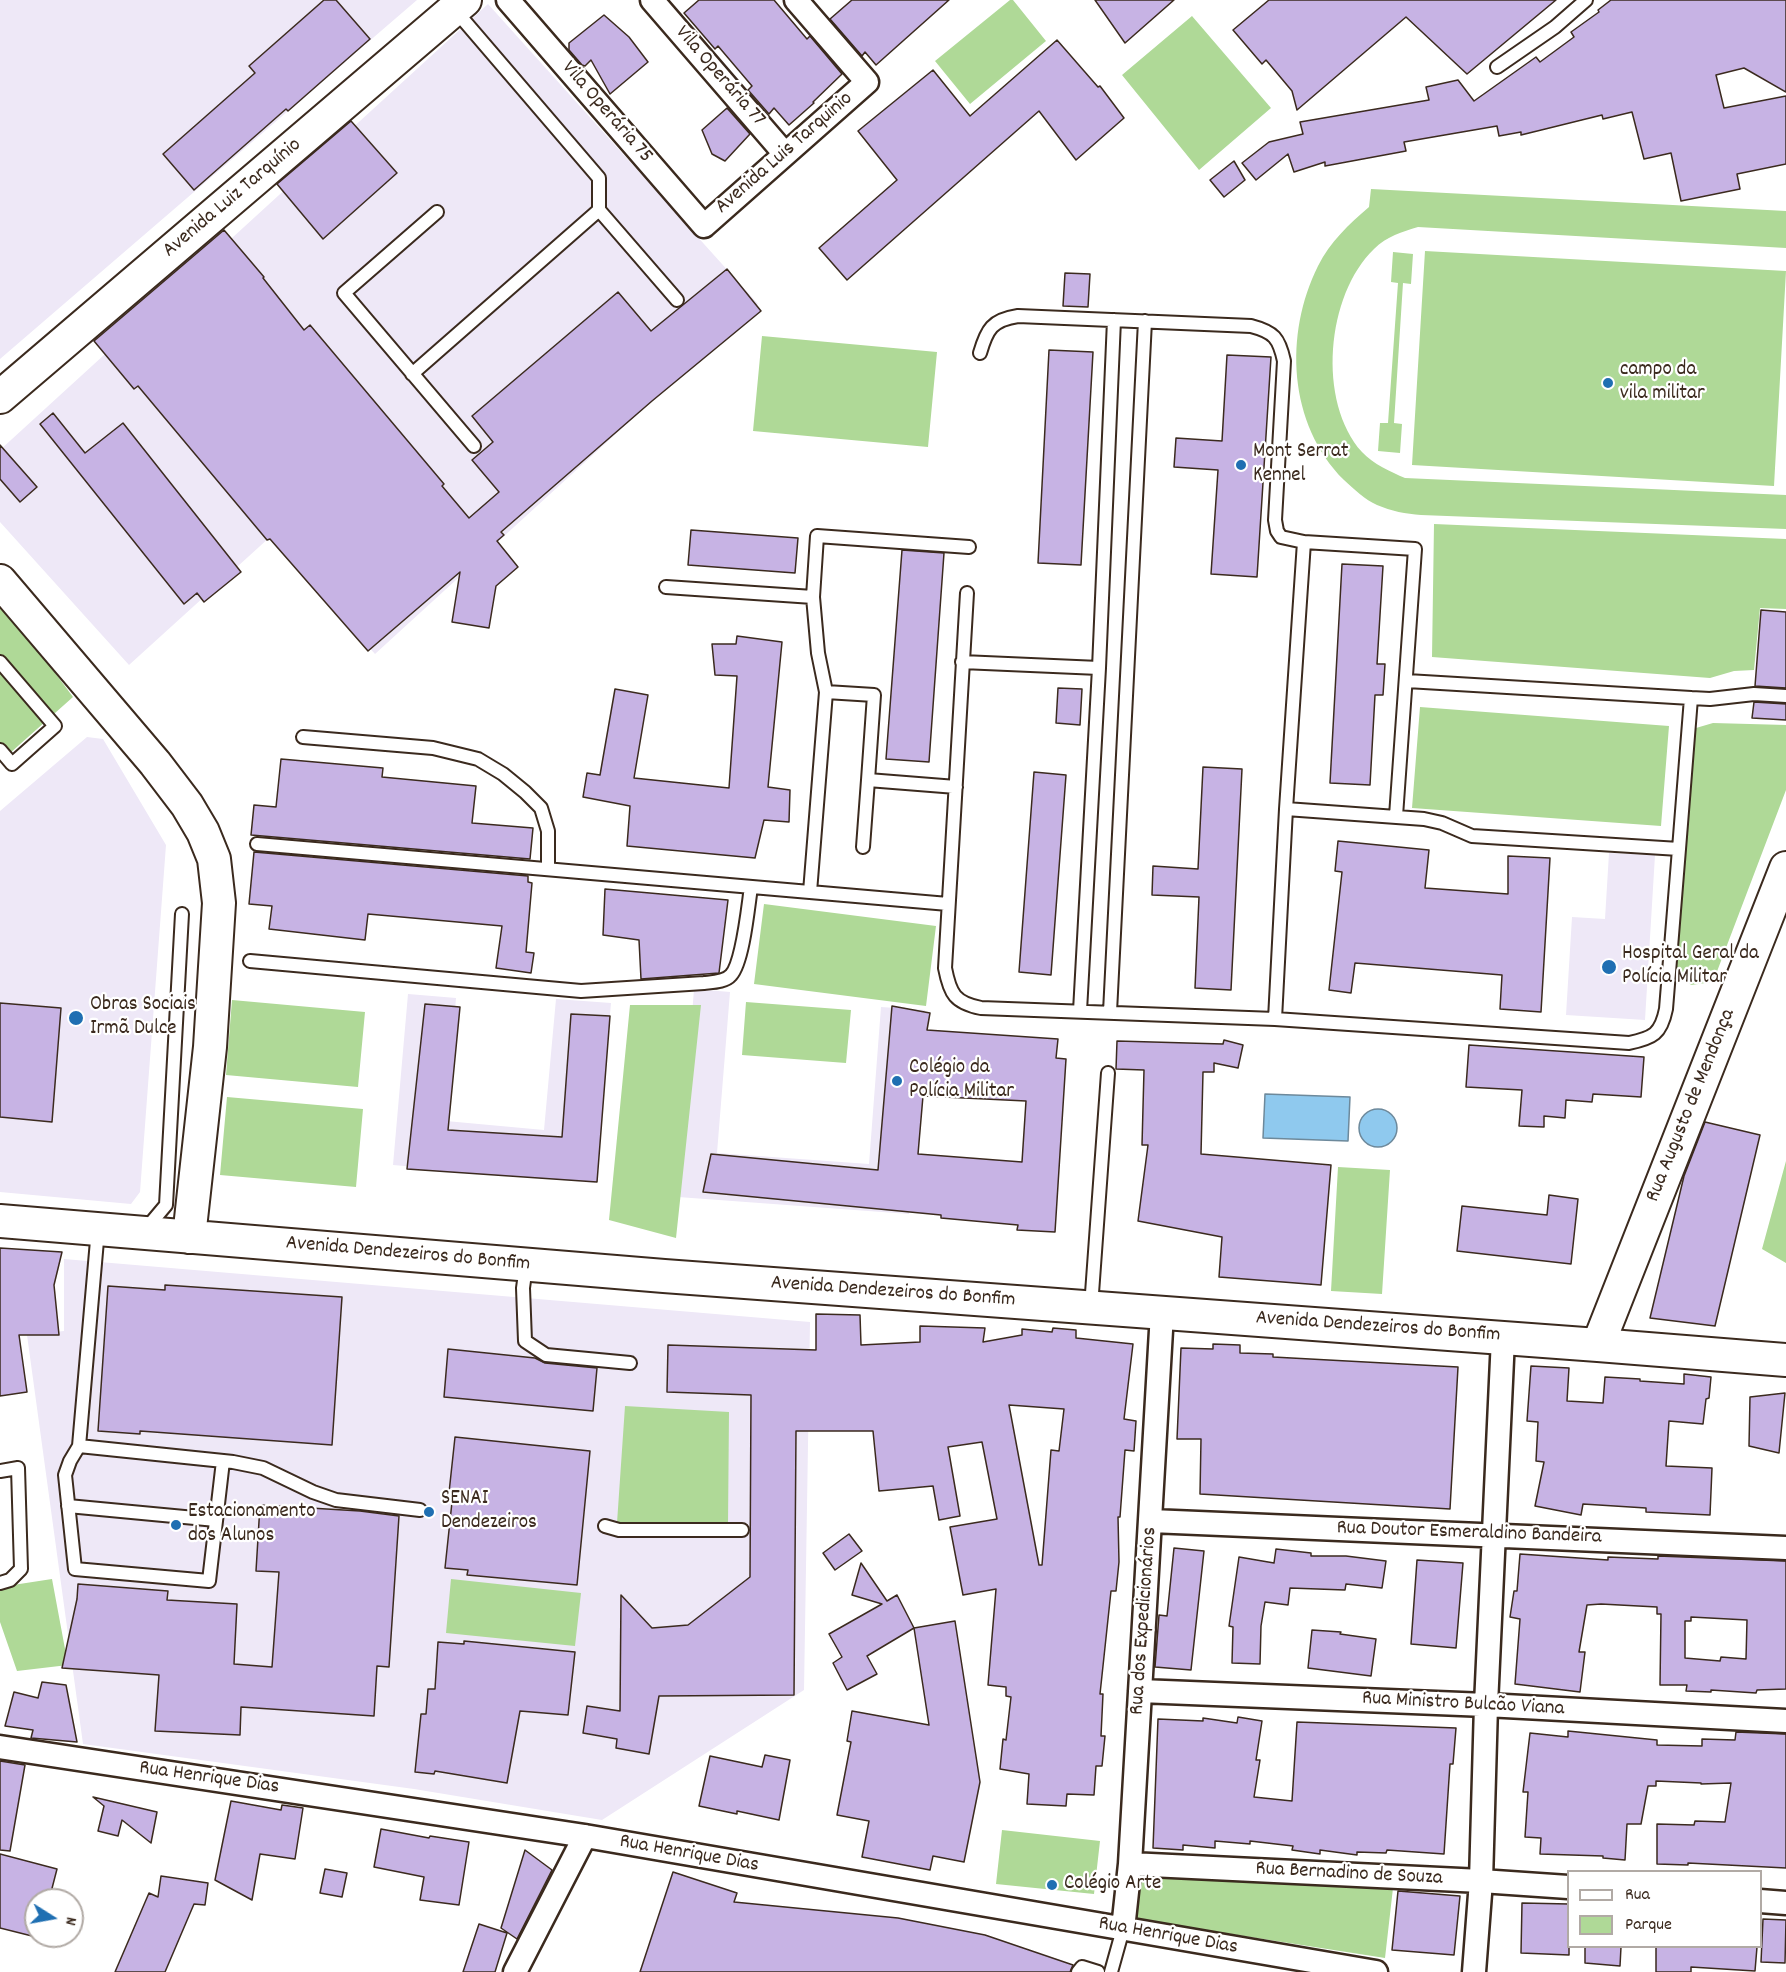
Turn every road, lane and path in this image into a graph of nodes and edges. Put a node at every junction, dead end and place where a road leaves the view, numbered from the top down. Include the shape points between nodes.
1 (508, 0) edge
2 (652, 0) edge
3 (796, 0) edge
4 (1586, 0) edge
5 (460, 5) edge
6 (1497, 67) dead end
7 (785, 154) junction
8 (599, 210) junction
9 (437, 212) dead end
10 (704, 226) joint
11 (677, 300) dead end
12 (1114, 320) junction
13 (1144, 321) junction
14 (980, 353) dead end
15 (412, 374) junction
16 (0, 397) edge
17 (474, 446) dead end
18 (1304, 542) junction
19 (969, 547) dead end
20 (0, 580) edge
21 (666, 587) dead end
22 (967, 594) dead end
23 (813, 597) junction
24 (0, 662) edge
25 (963, 662) junction
26 (1099, 669) junction
27 (1407, 681) junction
28 (826, 692) junction
29 (1786, 696) edge
30 (1691, 698) junction
31 (303, 737) dead end
32 (0, 750) edge
33 (868, 780) junction
34 (956, 787) junction
35 (1286, 809) junction
36 (1396, 816) junction
37 (257, 844) dead end
38 (863, 847) dead end
39 (1680, 849) junction
40 (1786, 868) edge
41 (548, 869) junction
42 (751, 887) junction
43 (810, 892) junction
44 (948, 904) junction
45 (182, 915) dead end
46 (250, 961) dead end
47 (1080, 1011) junction
48 (1110, 1012) junction
49 (1275, 1019) junction
50 (1108, 1073) dead end
51 (0, 1221) edge
52 (98, 1229) junction
53 (143, 1233) junction
54 (189, 1237) junction
55 (527, 1264) junction
56 (1091, 1307) junction
57 (1162, 1313) junction
58 (1503, 1338) junction
59 (1598, 1345) junction
60 (1786, 1360) edge
61 (630, 1363) dead end
62 (80, 1446) junction
63 (223, 1461) junction
64 (0, 1471) edge
65 (68, 1506) junction
66 (420, 1510) dead end
67 (216, 1520) junction
68 (1151, 1521) junction
69 (605, 1526) dead end
70 (742, 1530) dead end
71 (1493, 1535) junction
72 (1786, 1548) edge
73 (0, 1583) edge
74 (1140, 1692) junction
75 (1486, 1705) junction
76 (1786, 1721) edge
77 (0, 1747) edge
78 (585, 1836) junction
79 (1130, 1864) junction
80 (1481, 1881) junction
81 (1567, 1887) edge
82 (1762, 1901) edge
83 (1786, 1903) edge
84 (1123, 1929) junction
85 (514, 1972) edge
86 (1078, 1972) edge
87 (1098, 1972) edge
88 (1111, 1972) edge
89 (1376, 1972) edge
90 (1474, 1972) edge

1 - 10 street, Vila Operária 75
2 - 7 street, Vila Operária 77
3 - 7 street, Avenida Luis Tarquinio via 867,82
4 - 6 lane via 1556,27
5 - 8 lane via 599,178
5 - 16 main road, Avenida Luiz Tarquínio
7 - 10 street, Avenida Luis Tarquinio
8 - 11 lane
8 - 15 lane
9 - 15 lane via 344,293
12 - 13 lane
12 - 14 lane via 1004,318 992,325
12 - 26 lane
13 - 18 lane via 1251,326 1275,336 1284,361 1275,520 1281,537
13 - 48 lane
15 - 17 lane
18 - 27 lane via 1415,549
18 - 35 lane
19 - 23 lane via 817,536
20 - 54 main road via 155,763 192,814 214,859 219,903 212,1014
21 - 23 lane
22 - 25 lane
23 - 28 lane
24 - 32 lane via 55,726 12,764
25 - 26 lane
25 - 34 lane
26 - 47 lane
27 - 30 lane
27 - 36 lane
28 - 33 lane via 874,695
28 - 43 lane
29 - 30 lane
30 - 39 lane
31 - 41 lane via 433,748 478,759 503,774 541,808 548,831
33 - 34 lane
33 - 38 lane
34 - 44 lane
35 - 36 lane
35 - 49 lane
36 - 39 lane via 1433,821 1472,836
37 - 41 lane
39 - 49 lane via 1664,1022 1648,1039 1629,1042
40 - 59 main road, Rua Augusto de Mendonça
41 - 42 lane
42 - 43 lane
42 - 46 lane via 739,961 731,975 704,983 581,991
43 - 44 lane
44 - 47 lane via 945,968 956,998 981,1008
45 - 53 lane via 166,1205
47 - 48 lane
48 - 49 lane
50 - 56 lane
51 - 52 main road, Avenida Dendezeiros do Bonfim
52 - 53 main road, Avenida Dendezeiros do Bonfim
52 - 62 lane
53 - 54 main road, Avenida Dendezeiros do Bonfim
54 - 55 main road, Avenida Dendezeiros do Bonfim
55 - 56 main road, Avenida Dendezeiros do Bonfim
55 - 61 lane via 523,1288 525,1341 546,1354
56 - 57 main road, Avenida Dendezeiros do Bonfim
57 - 58 main road, Avenida Dendezeiros do Bonfim
57 - 68 street, Rua dos Expedicionários
58 - 59 main road, Avenida Dendezeiros do Bonfim
58 - 71 street
59 - 60 main road, Avenida Dendezeiros do Bonfim
62 - 63 lane
62 - 65 lane via 65,1475
63 - 66 lane via 263,1468 336,1500
63 - 67 lane
64 - 73 lane via 18,1468 21,1569 10,1580
65 - 67 lane
65 - 67 lane via 75,1569 209,1581
68 - 71 street, Rua Doutor Esmeraldino Bandeira
68 - 74 street, Rua dos Expedicionários
69 - 70 lane via 619,1530
71 - 72 street, Rua Doutor Esmeraldino Bandeira
71 - 75 street
74 - 75 street, Rua Ministro Bulcão Viana
74 - 79 street, Rua dos Expedicionários
75 - 76 street, Rua Ministro Bulcão Viana
75 - 80 street
77 - 78 street, Rua Henrique Dias
78 - 84 street, Rua Henrique Dias
78 - 85 street
79 - 80 street, Rua Bernadino de Souza
79 - 84 street, Rua dos Expedicionários
80 - 81 street, Rua Bernadino de Souza
80 - 90 street
82 - 83 street
84 - 88 lane
84 - 89 street, Rua Henrique Dias
86 - 87 lane via 1082,1967

